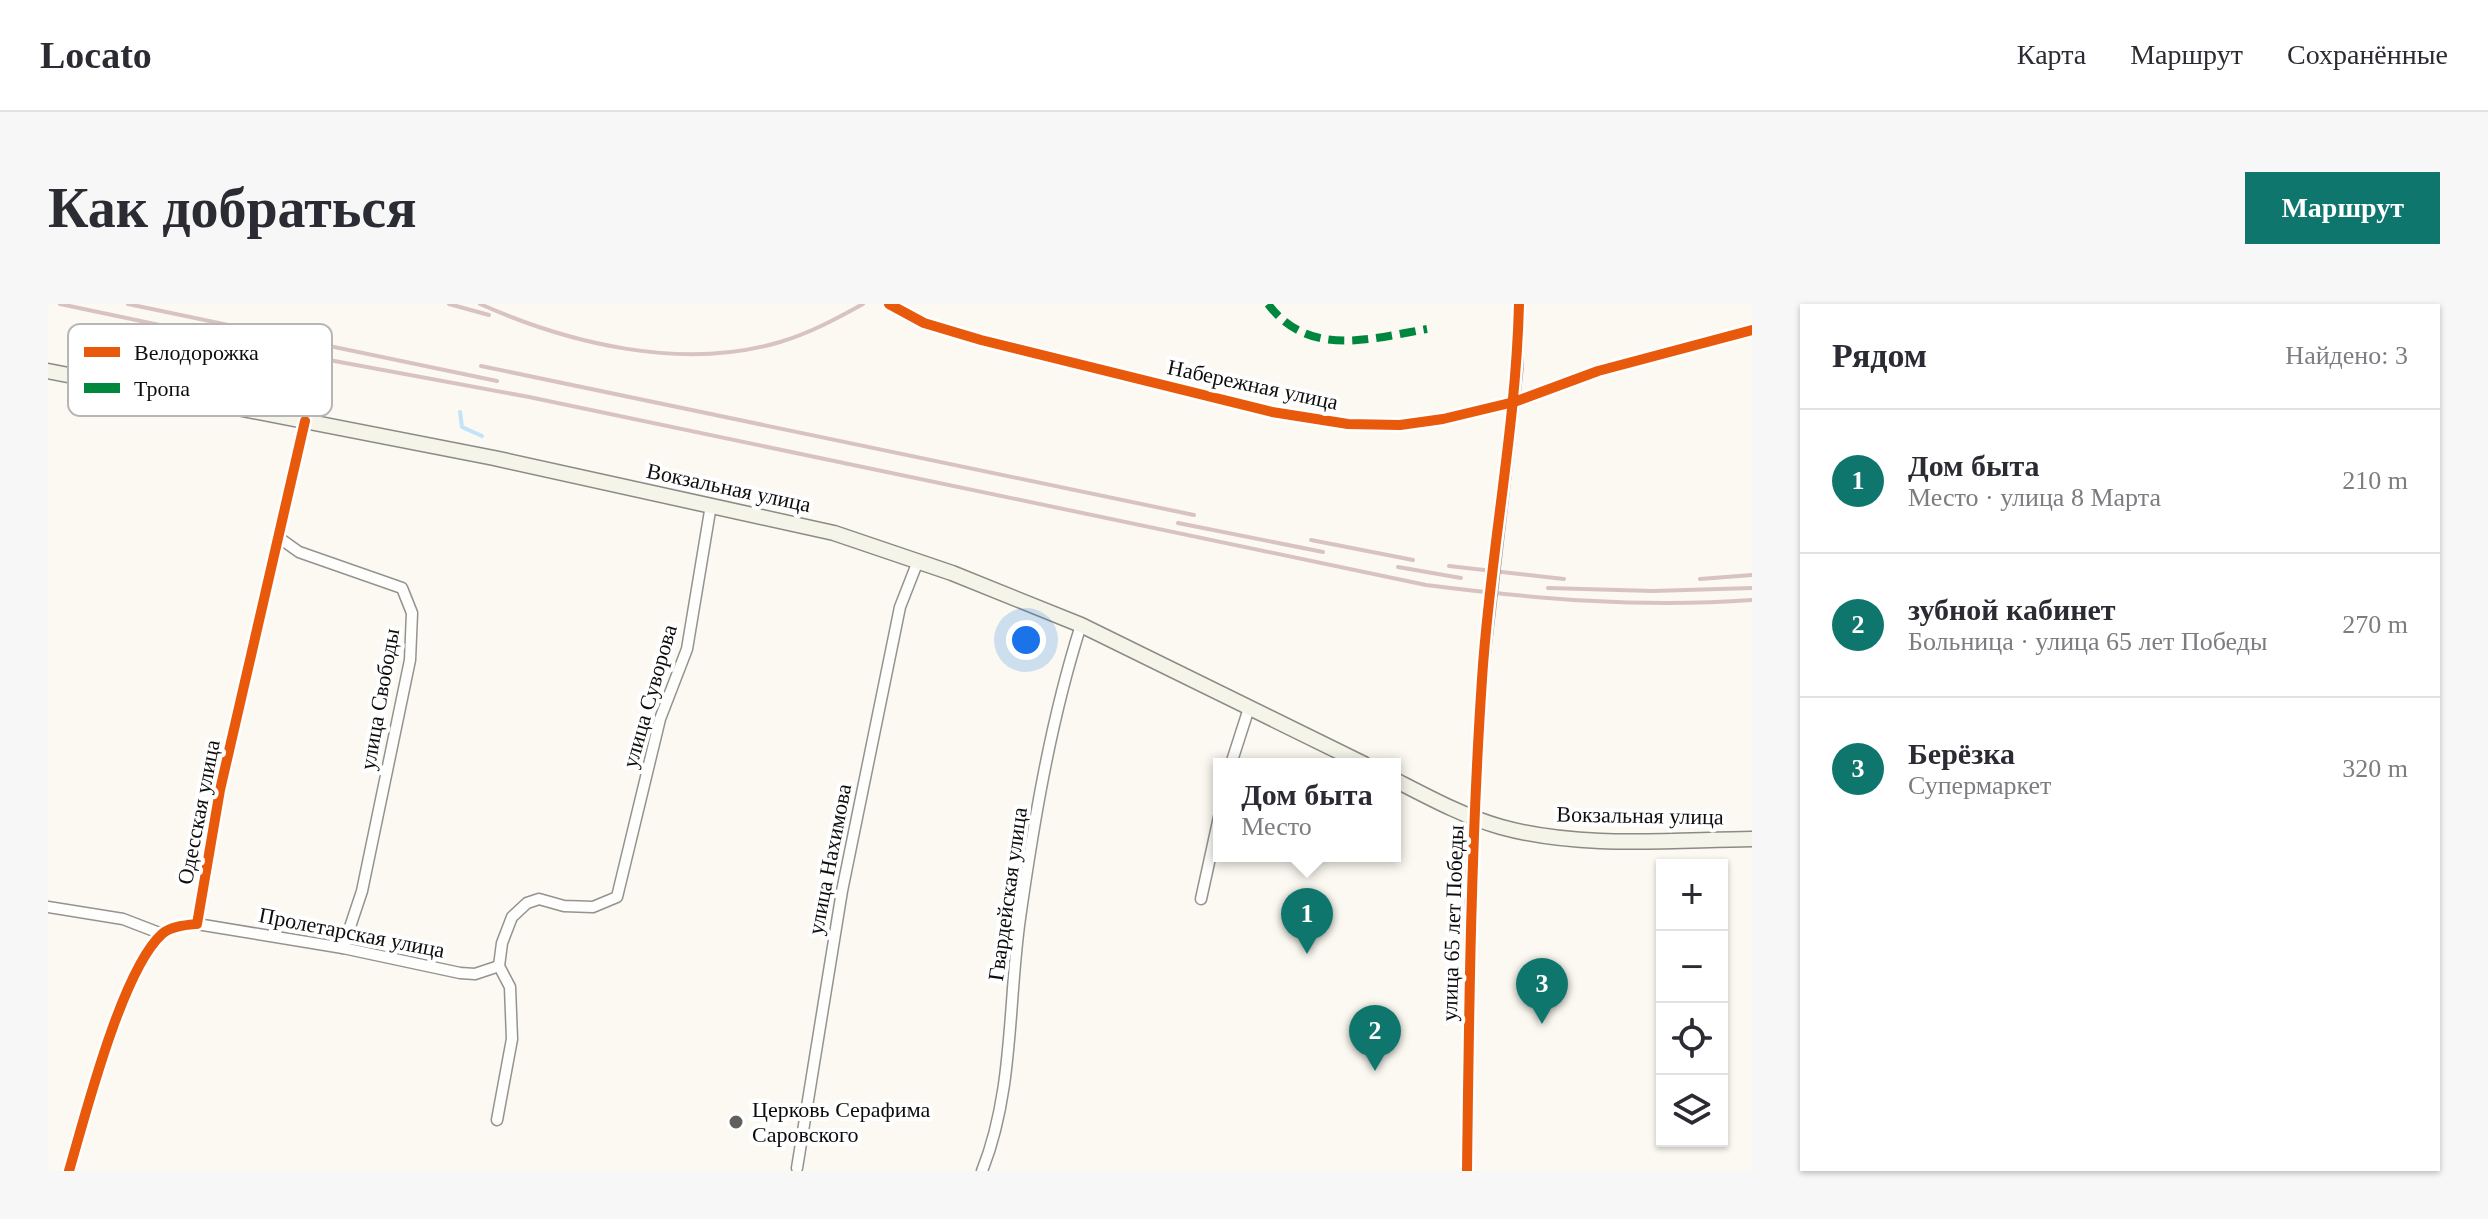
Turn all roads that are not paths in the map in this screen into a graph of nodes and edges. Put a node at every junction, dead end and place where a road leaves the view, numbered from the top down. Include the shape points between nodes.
1 (889, 304) edge
2 (1519, 304) edge
3 (1752, 330) edge
4 (48, 371) edge
5 (68, 375) edge
6 (1514, 402) junction
7 (279, 416) edge
8 (305, 421) junction
9 (711, 505) junction
10 (278, 537) junction
11 (918, 561) junction
12 (1081, 625) junction
13 (1249, 708) junction
14 (1233, 758) edge
15 (1352, 758) edge
16 (1401, 783) edge
17 (1475, 817) junction
18 (1752, 839) edge
19 (1213, 844) edge
20 (1201, 899) dead end
21 (48, 907) edge
22 (197, 924) junction
23 (162, 934) junction
24 (343, 948) junction
25 (499, 966) junction
26 (497, 1120) dead end
27 (797, 1168) dead end
28 (69, 1171) edge
29 (982, 1171) edge
30 (1467, 1171) edge

1 - 6 street, Набережная улица via 924,323 966,336 1272,412 1348,424 1414,423
2 - 6 street, улица 65 лет Победы
3 - 6 street, Набережная улица via 1569,380
4 - 5 main road, Вокзальная улица
6 - 17 street, улица 65 лет Победы, bridge via 1482,676
7 - 8 main road, Вокзальная улица
8 - 9 main road, Вокзальная улица
8 - 10 street, Одесская улица
9 - 11 main road, Вокзальная улица via 791,521
9 - 25 street, улица Суворова via 687,649 660,719 617,897 593,907 539,899 527,903 512,917
10 - 22 street, Одесская улица via 220,790
10 - 24 street, улица Свободы via 299,552 402,588 412,613 410,660 362,891
11 - 12 main road, Вокзальная улица
11 - 27 street, улица Нахимова via 900,607 842,891
12 - 13 main road, Вокзальная улица
12 - 29 street, Гвардейская улица via 1051,743 1020,919 1002,1104
13 - 14 street
13 - 15 main road, Вокзальная улица
16 - 17 main road, Вокзальная улица
17 - 18 main road, Вокзальная улица via 1526,833 1579,839
17 - 30 street, улица 65 лет Победы
19 - 20 street
21 - 23 street via 123,919
22 - 23 street
22 - 24 street, Пролетарская улица
23 - 28 street via 119,1008
24 - 25 street, Пролетарская улица via 460,973
25 - 26 street via 513,1005

